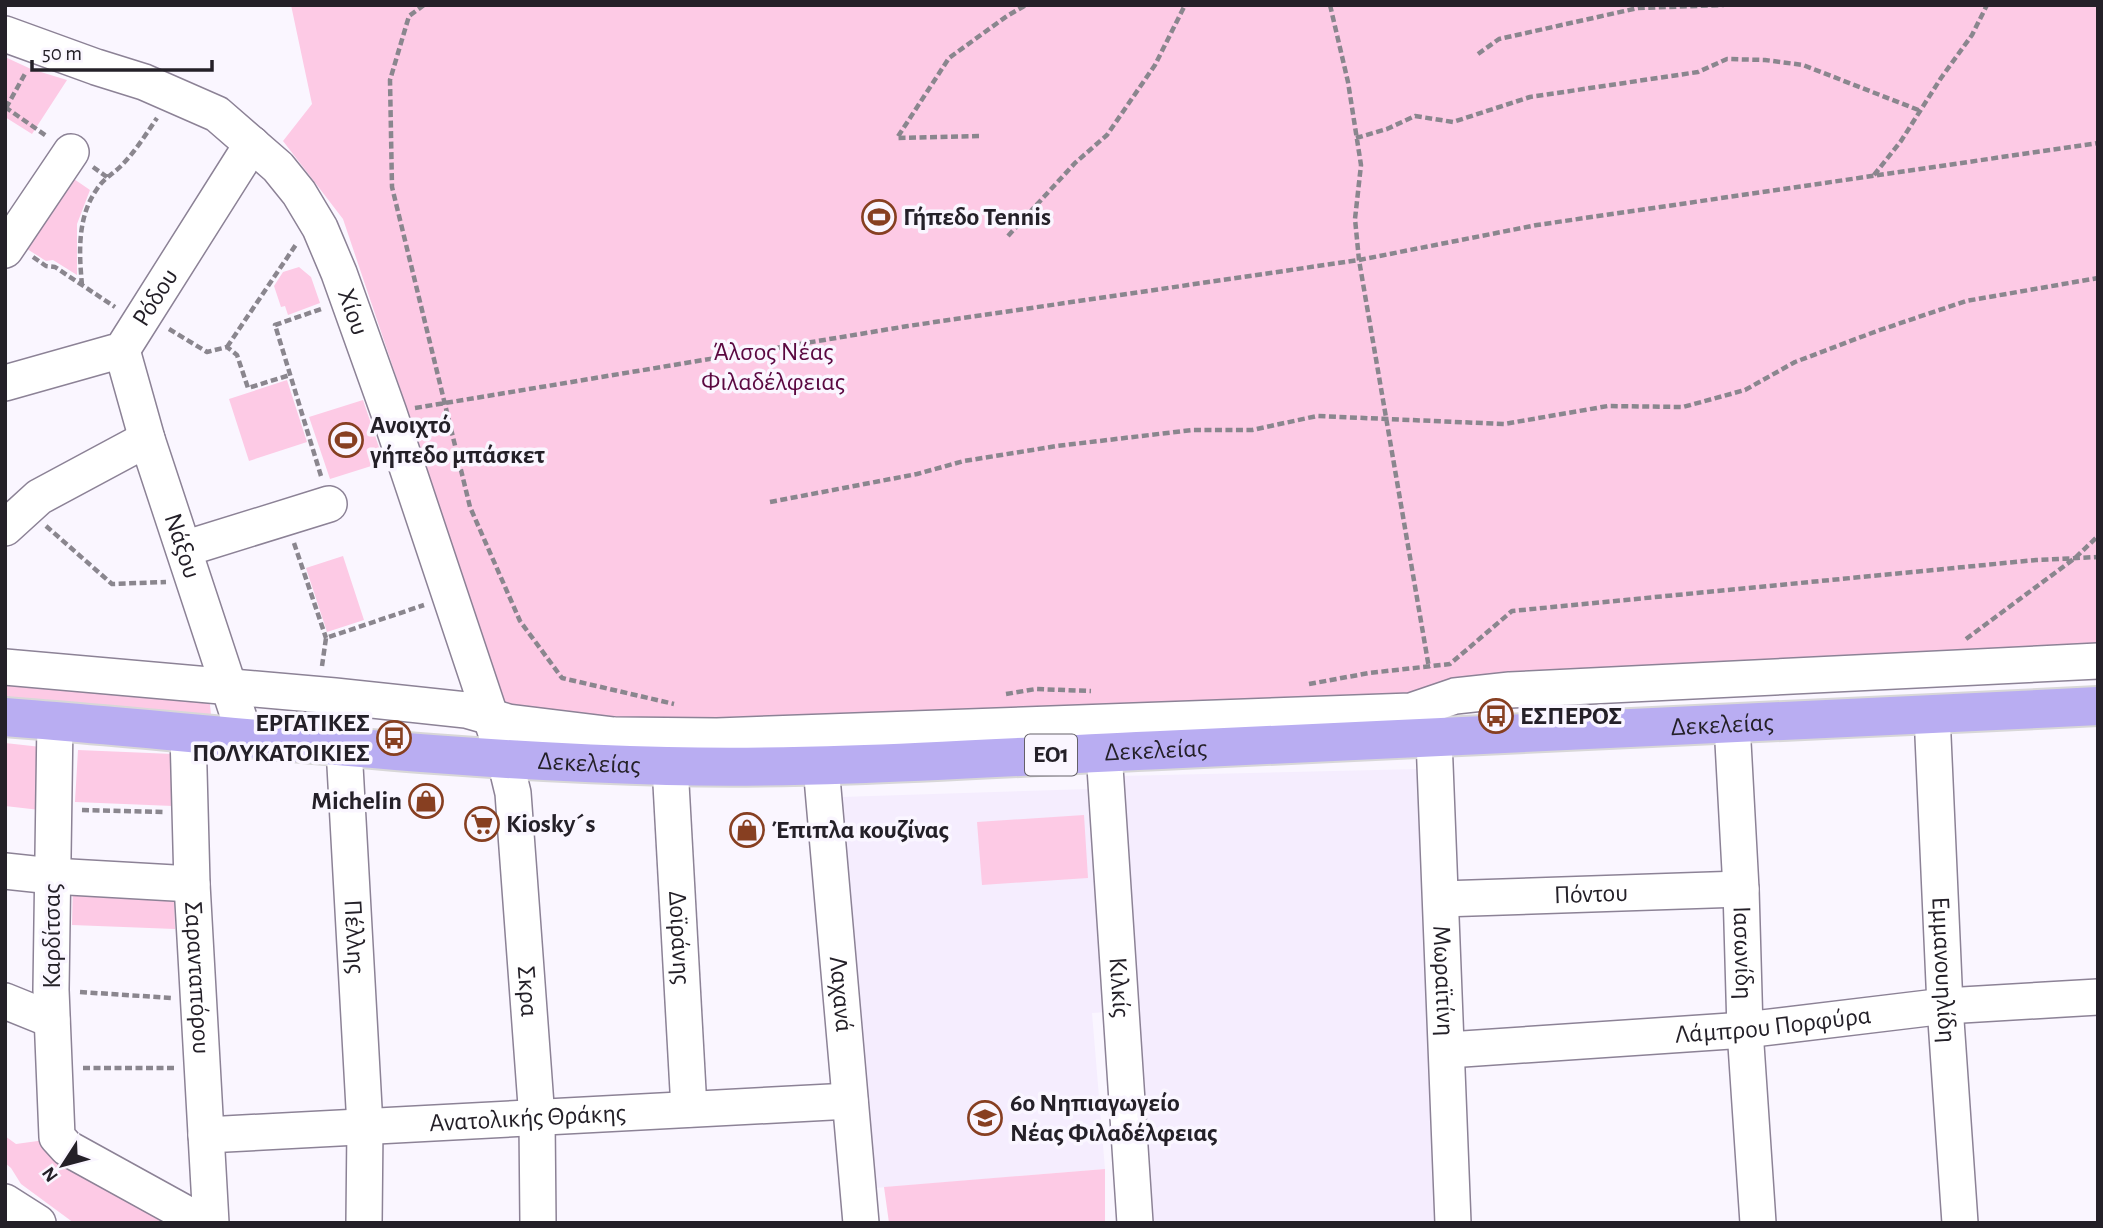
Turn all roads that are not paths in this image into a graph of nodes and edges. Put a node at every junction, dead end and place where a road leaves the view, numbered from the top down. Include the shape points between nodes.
1 (5, 34) edge
2 (252, 144) junction
3 (71, 152) dead end
4 (8, 246) edge
5 (135, 329) junction
6 (9, 375) edge
7 (147, 439) junction
8 (329, 504) road end
9 (16, 518) edge
10 (189, 565) junction
11 (2098, 660) edge
12 (5, 667) edge
13 (229, 686) junction
14 (2098, 706) edge
15 (1931, 714) junction
16 (489, 716) junction
17 (5, 717) edge
18 (1433, 720) junction
19 (55, 721) junction
20 (1732, 724) junction
21 (188, 733) junction
22 (246, 739) junction
23 (344, 748) junction
24 (1104, 752) junction
25 (505, 761) junction
26 (670, 766) junction
27 (821, 766) junction
28 (5, 871) edge
29 (52, 876) junction
30 (191, 884) junction
31 (1741, 889) junction
32 (1441, 899) junction
33 (2098, 997) edge
34 (5, 1002) edge
35 (52, 1005) junction
36 (1945, 1006) junction
37 (1745, 1030) junction
38 (1448, 1050) junction
39 (850, 1101) junction
40 (690, 1109) junction
41 (537, 1118) junction
42 (365, 1126) junction
43 (206, 1135) junction
44 (204, 1223) edge
45 (211, 1223) edge
46 (364, 1223) edge
47 (538, 1223) edge
48 (861, 1223) edge
49 (1135, 1223) edge
50 (1453, 1223) edge
51 (1758, 1223) edge
52 (1960, 1223) edge

1 - 2 street, Χίου via 174,94 217,114
2 - 5 street, Ρόδου
2 - 16 street, Χίου via 278,167 320,228 389,413
3 - 4 street
5 - 6 street, Ρόδου
5 - 7 street, Νάξου
7 - 9 street via 58,487
7 - 10 street, Νάξου
8 - 10 street via 285,518
10 - 13 street, Νάξου
11 - 18 street via 1510,690 1455,696
12 - 13 street
13 - 16 street
13 - 22 street, Νάξου
14 - 15 main road, Δεκελείας / ΕΟ1
15 - 20 main road, Δεκελείας / ΕΟ1
15 - 36 street, Εμμανουηλίδη
16 - 18 street via 614,736 1411,711
16 - 25 street, Χίου
17 - 19 main road, Δεκελείας / ΕΟ1
18 - 20 main road, Δεκελείας / ΕΟ1
18 - 24 main road, Δεκελείας / ΕΟ1
18 - 32 street, Μωραϊτίνη
19 - 21 main road, Δεκελείας / ΕΟ1
19 - 29 street, Καρδίτσας
20 - 31 street, Ιασωνίδη
21 - 22 main road, Δεκελείας / ΕΟ1
21 - 30 street, Σαρανταπόρου
22 - 23 main road, Δεκελείας / ΕΟ1
23 - 25 main road, Δεκελείας / ΕΟ1
23 - 42 street, Πέλλης
24 - 27 main road, Δεκελείας / ΕΟ1
24 - 49 street, Κιλκίς
25 - 26 main road, Δεκελείας / ΕΟ1
25 - 41 street, Σκρα via 513,793
26 - 27 main road, Δεκελείας / ΕΟ1
26 - 40 street, Δοϊράνης
27 - 39 street, Λαχανά
28 - 29 street
29 - 30 street
29 - 35 street, Καρδίτσας
30 - 43 street, Σαρανταπόρου
31 - 32 street, Πόντου
31 - 37 street, Ιασωνίδη
32 - 38 street, Μωραϊτίνη
33 - 36 street, Λάμπρου Πορφύρα
34 - 35 street
35 - 44 street, Καρδίτσας via 57,1136 67,1148
36 - 37 street, Λάμπρου Πορφύρα
36 - 52 street, Εμμανουηλίδη
37 - 38 street, Λάμπρου Πορφύρα
37 - 51 street, Ιασωνίδη
38 - 50 street, Μωραϊτίνη
39 - 40 street, Ανατολικής Θράκης
39 - 48 street, Λαχανά
40 - 41 street, Ανατολικής Θράκης
41 - 42 street, Ανατολικής Θράκης
41 - 47 street, Σκρα
42 - 43 street, Ανατολικής Θράκης
42 - 46 street, Πέλλης
43 - 45 street, Σαρανταπόρου

